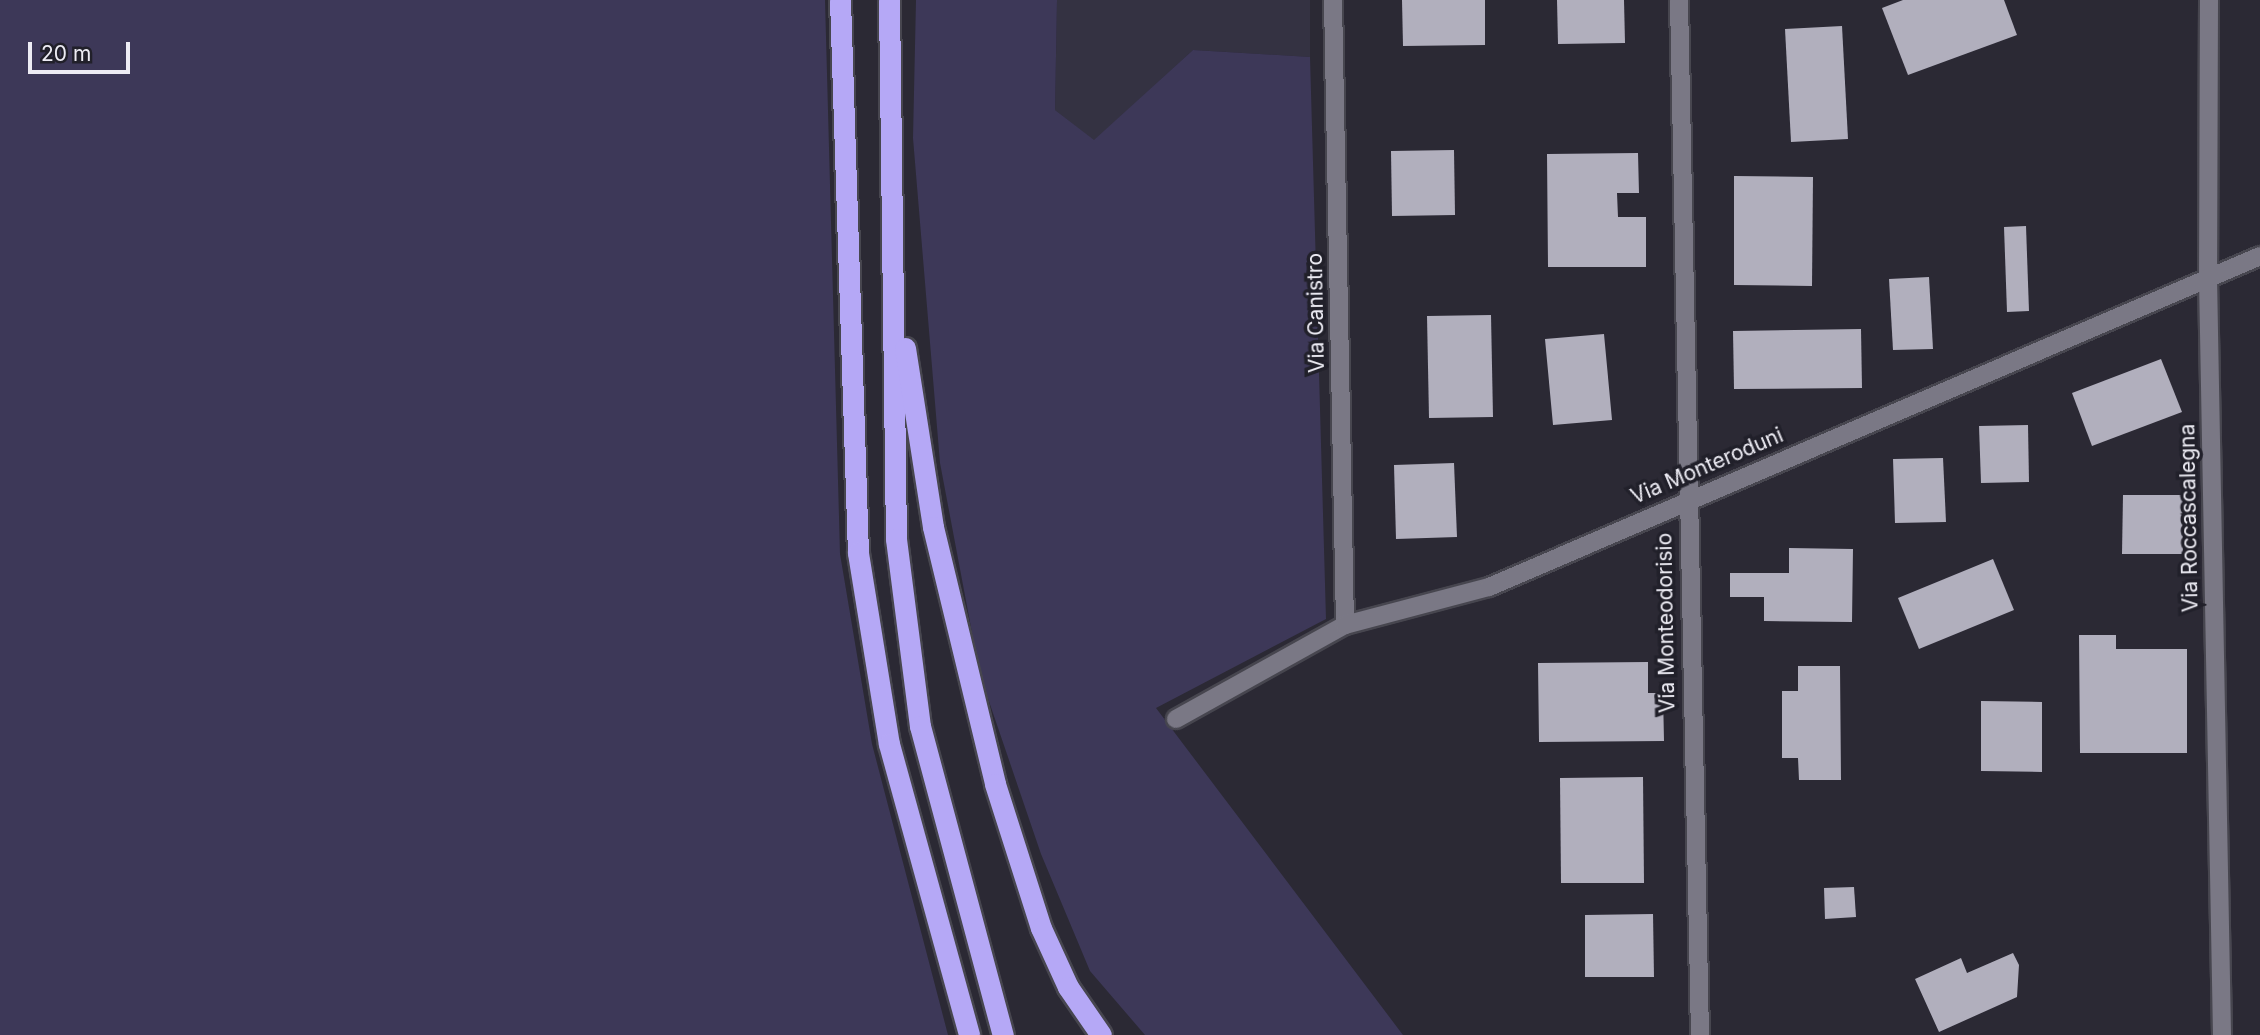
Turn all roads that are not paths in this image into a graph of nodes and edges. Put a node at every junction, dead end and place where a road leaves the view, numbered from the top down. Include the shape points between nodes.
1 (840, 0) edge
2 (889, 0) edge
3 (1333, 0) edge
4 (1679, 0) edge
5 (2209, 0) edge
6 (891, 238) junction
7 (2260, 256) edge
8 (2208, 278) junction
9 (1686, 499) junction
10 (1345, 625) junction
11 (1175, 719) dead end
12 (970, 1035) edge
13 (1003, 1035) edge
14 (1101, 1035) edge
15 (1700, 1035) edge
16 (2222, 1035) edge

1 - 12 highway via 860,566 889,744
2 - 6 highway
3 - 10 street, Via Canistro
4 - 9 street, Via Monteodorisio
5 - 8 street, Via Roccascalegna
6 - 13 highway via 896,538 920,726
6 - 14 highway via 912,405 967,678 1034,908 1068,987
7 - 8 street, Via Monteroduni
8 - 9 street, Via Monteroduni
8 - 16 street, Via Roccascalegna
9 - 10 street, Via Monteroduni via 1489,587
9 - 15 street, Via Monteodorisio
10 - 11 street, Via Monteroduni

